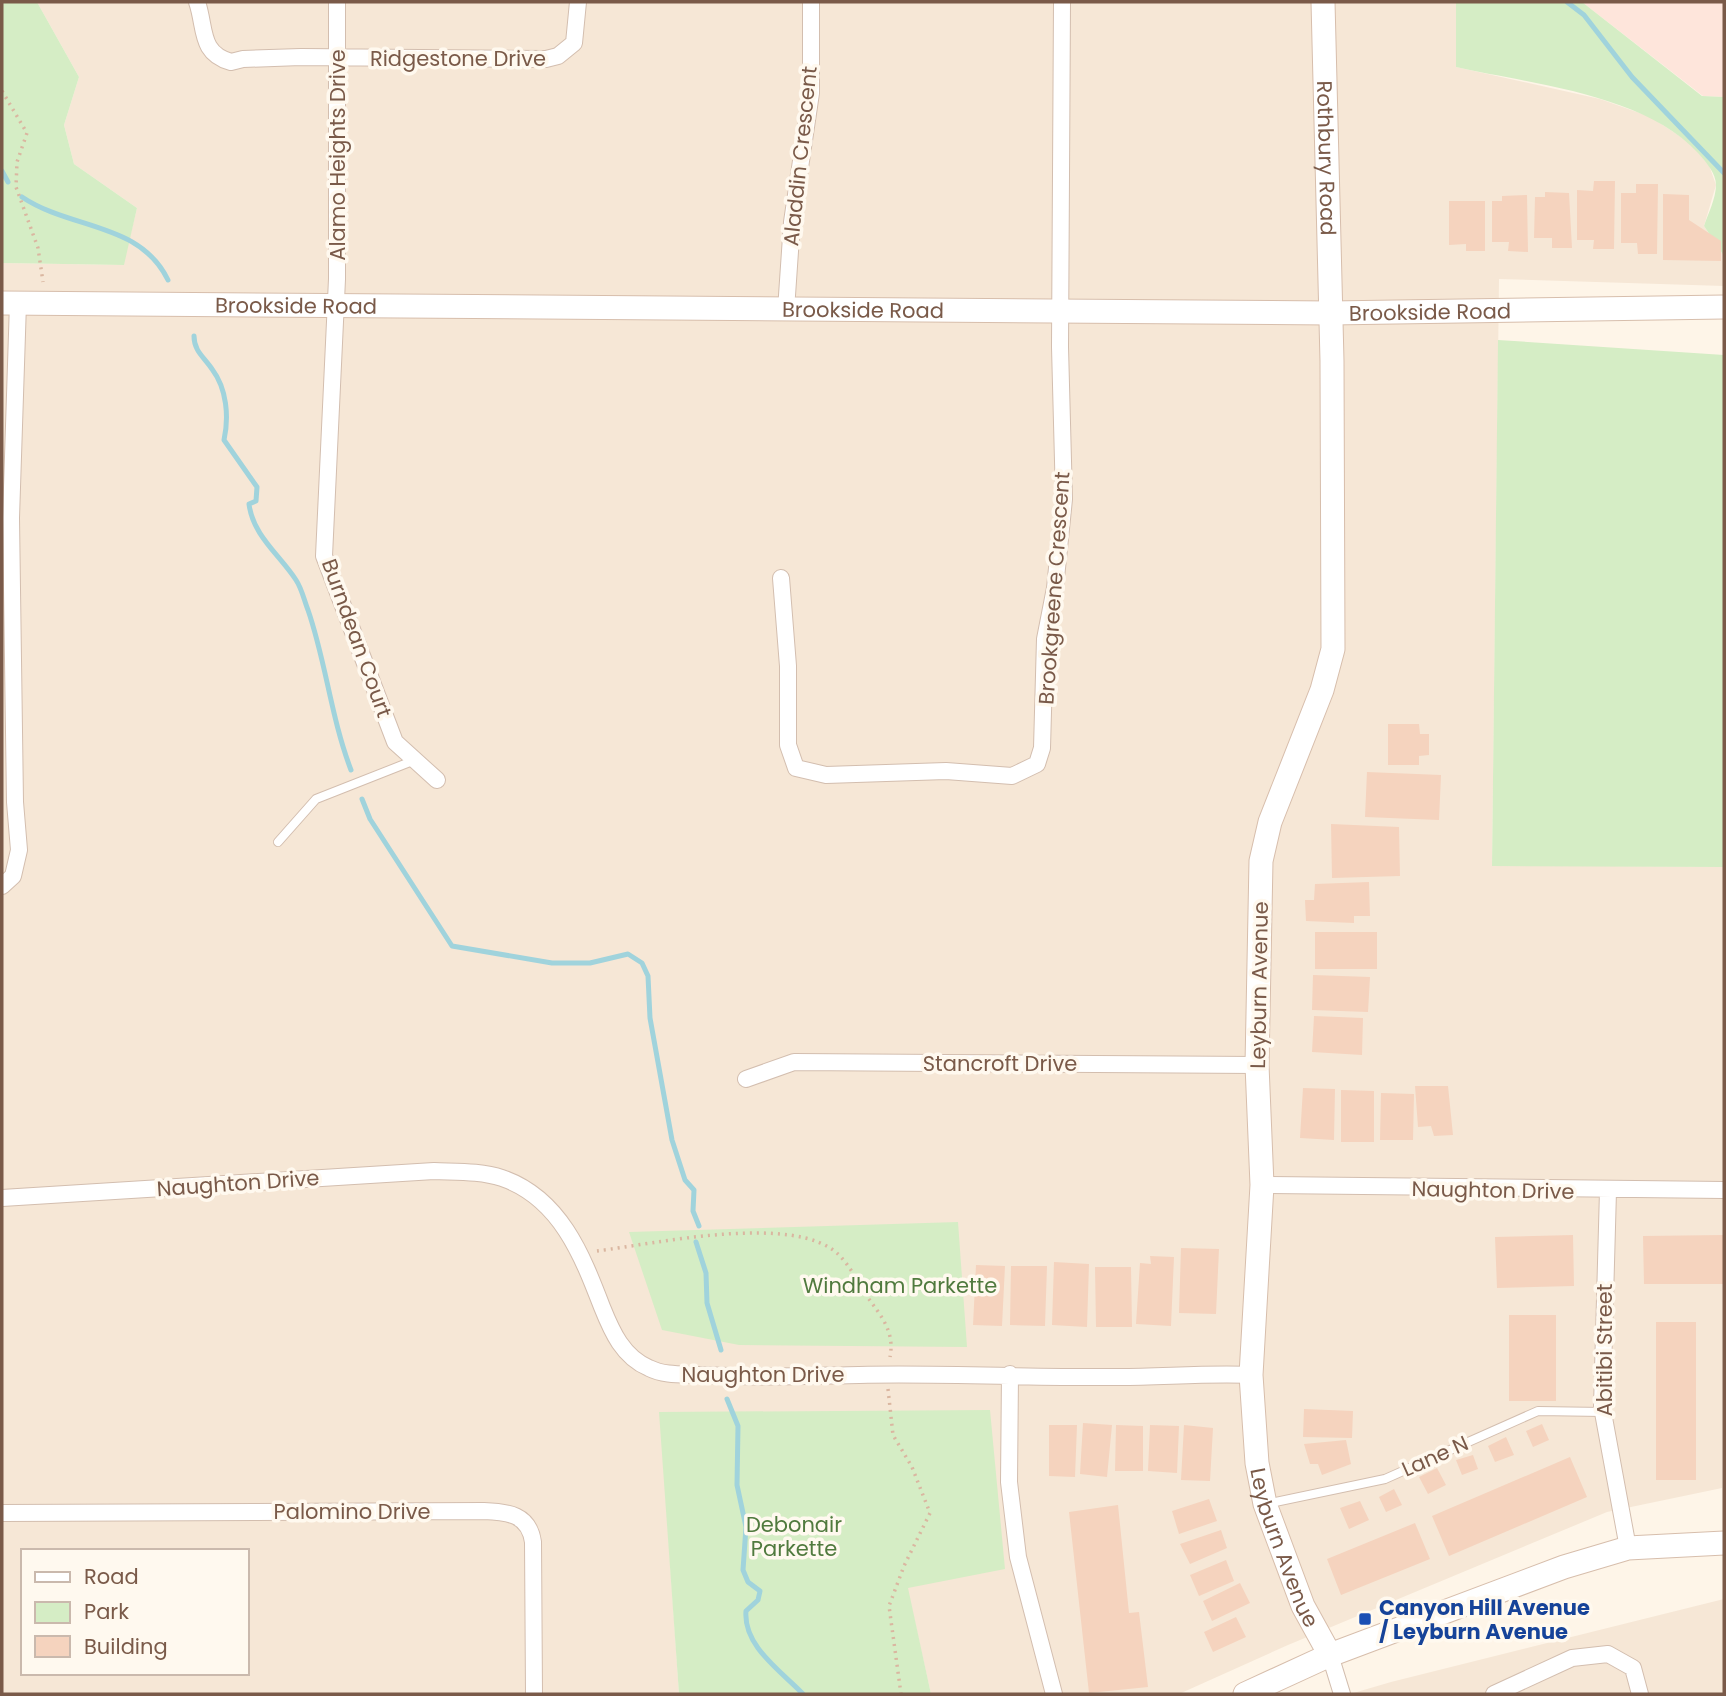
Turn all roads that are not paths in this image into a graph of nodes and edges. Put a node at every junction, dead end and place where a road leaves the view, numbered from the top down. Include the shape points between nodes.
1 (197, 2) edge
2 (337, 2) edge
3 (578, 2) edge
4 (811, 2) edge
5 (1062, 2) edge
6 (1323, 2) edge
7 (337, 58) junction
8 (10, 303) edge
9 (1724, 307) edge
10 (336, 308) junction
11 (786, 310) junction
12 (1060, 310) junction
13 (1331, 313) junction
14 (781, 578) dead end
15 (415, 760) junction
16 (437, 780) dead end
17 (278, 842) dead end
18 (2, 886) edge
19 (1256, 1065) junction
20 (746, 1079) dead end
21 (1262, 1185) junction
22 (1724, 1190) edge
23 (1608, 1191) junction
24 (2, 1198) edge
25 (1010, 1374) junction
26 (1251, 1376) junction
27 (1603, 1412) junction
28 (1265, 1504) junction
29 (2, 1513) edge
30 (1724, 1543) edge
31 (1628, 1548) junction
32 (1330, 1655) junction
33 (534, 1694) edge
34 (1054, 1694) edge
35 (1245, 1694) edge
36 (1342, 1694) edge
37 (1494, 1694) edge
38 (1640, 1694) edge

1 - 7 street via 203,37 219,58 231,62
2 - 7 street, Alamo Heights Drive
3 - 7 street, Ridgestone Drive via 574,43 547,59
4 - 11 street, Aladdin Crescent via 811,93 792,222
5 - 12 street
6 - 13 street, Rothbury Road
7 - 10 street, Alamo Heights Drive
8 - 10 street, Brookside Road
8 - 18 street via 19,850 13,876
9 - 13 street, Brookside Road
10 - 11 street, Brookside Road
10 - 15 street, Burndean Court via 324,556 395,742
11 - 12 street, Brookside Road
12 - 13 street, Brookside Road
12 - 14 street, Brookgreene Crescent via 1064,499 1045,639 1042,748 1037,764 1012,776 946,771 826,775 796,768 788,745
13 - 19 street, Leyburn Avenue via 1333,649 1322,690 1270,822 1261,861
15 - 16 street, Burndean Court
15 - 17 lane via 316,799
19 - 20 street, Stancroft Drive via 794,1062
19 - 21 street, Leyburn Avenue
21 - 23 street, Naughton Drive
21 - 26 street, Leyburn Avenue
22 - 23 street, Naughton Drive
23 - 27 street, Abitibi Street
24 - 25 street, Naughton Drive via 434,1171 500,1177 526,1189 550,1208 569,1232 614,1339 646,1368 665,1374 741,1378
25 - 26 street, Naughton Drive
25 - 34 street via 1009,1482 1018,1557
26 - 28 street, Leyburn Avenue
27 - 28 lane, Lane N via 1538,1411 1385,1479
27 - 31 street, Abitibi Street
28 - 32 street, Leyburn Avenue via 1303,1606
29 - 33 street, Palomino Drive via 504,1511 520,1517 531,1529
30 - 31 street
31 - 32 street via 1564,1567
32 - 35 street
32 - 36 street
37 - 38 street via 1572,1658 1608,1654 1633,1668

